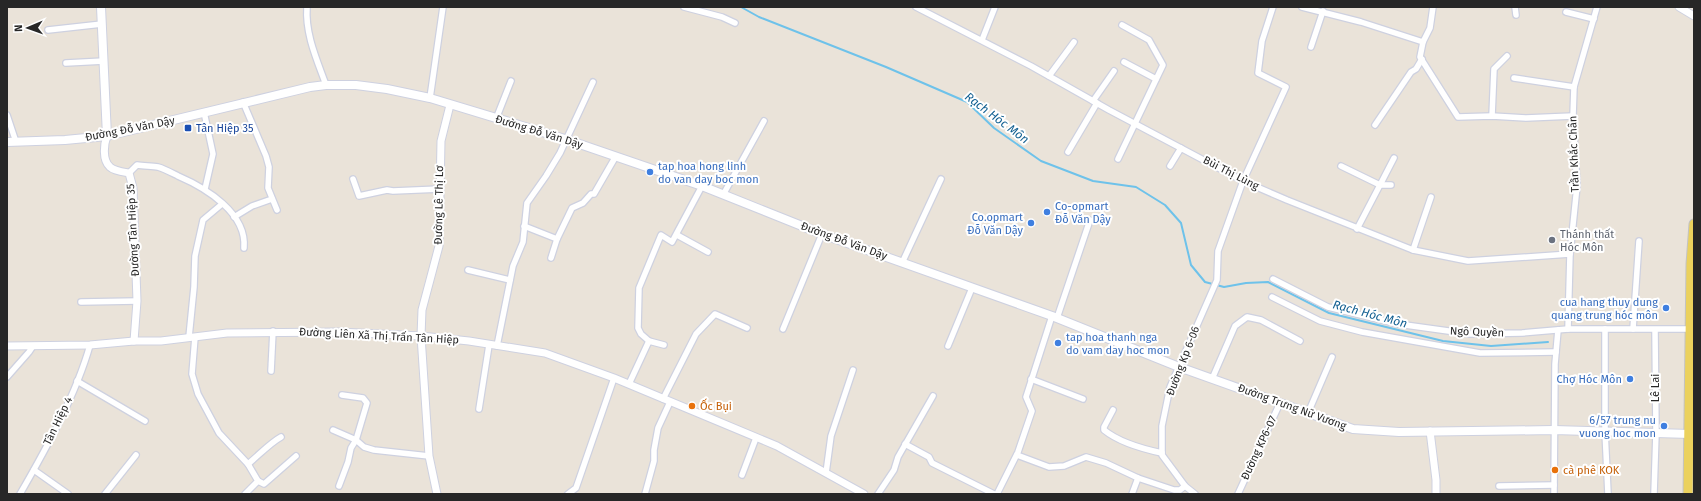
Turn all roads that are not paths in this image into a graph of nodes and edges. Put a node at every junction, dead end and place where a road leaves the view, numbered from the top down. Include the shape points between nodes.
1 (101, 7) edge
2 (307, 7) edge
3 (443, 7) edge
4 (684, 7) edge
5 (916, 7) edge
6 (994, 7) edge
7 (1273, 7) edge
8 (1302, 7) edge
9 (1433, 7) edge
10 (1515, 7) edge
11 (1597, 7) edge
12 (1679, 7) edge
13 (1323, 11) junction
14 (1566, 12) dead end
15 (1516, 15) dead end
16 (1694, 16) edge
17 (1594, 19) junction
18 (735, 23) dead end
19 (102, 24) junction
20 (1122, 25) dead end
21 (48, 30) dead end
22 (982, 40) junction
23 (1074, 42) dead end
24 (1423, 42) junction
25 (1311, 47) dead end
26 (1507, 56) dead end
27 (1422, 59) junction
28 (104, 61) junction
29 (1124, 62) dead end
30 (66, 63) dead end
31 (1114, 71) dead end
32 (1049, 76) junction
33 (1514, 78) dead end
34 (1156, 79) junction
35 (511, 81) dead end
36 (593, 82) dead end
37 (326, 85) junction
38 (1574, 87) junction
39 (430, 98) junction
40 (243, 102) junction
41 (1095, 102) junction
42 (450, 105) junction
43 (204, 112) junction
44 (7, 115) edge
45 (1492, 116) junction
46 (1573, 116) junction
47 (496, 119) junction
48 (764, 121) dead end
49 (1134, 123) junction
50 (1376, 125) dead end
51 (108, 136) junction
52 (565, 139) junction
53 (11, 142) edge
54 (1181, 148) junction
55 (1068, 152) dead end
56 (616, 156) junction
57 (1394, 158) dead end
58 (1118, 159) dead end
59 (1170, 166) dead end
60 (1341, 166) dead end
61 (129, 173) junction
62 (353, 179) dead end
63 (941, 179) dead end
64 (1244, 181) junction
65 (1380, 185) junction
66 (1391, 185) dead end
67 (702, 186) junction
68 (204, 189) junction
69 (440, 189) junction
70 (723, 195) junction
71 (1431, 197) dead end
72 (272, 199) junction
73 (222, 204) junction
74 (277, 210) dead end
75 (234, 217) junction
76 (1090, 220) dead end
77 (1694, 224) edge
78 (524, 226) junction
79 (1357, 229) junction
80 (822, 234) junction
81 (677, 235) junction
82 (557, 240) junction
83 (1639, 241) dead end
84 (244, 248) dead end
85 (1413, 250) junction
86 (708, 252) dead end
87 (1570, 254) junction
88 (551, 258) dead end
89 (902, 263) junction
90 (1693, 264) edge
91 (468, 270) dead end
92 (1273, 279) dead end
93 (510, 280) junction
94 (972, 288) junction
95 (1272, 297) dead end
96 (137, 301) junction
97 (80, 302) dead end
98 (1054, 317) junction
99 (747, 328) dead end
100 (783, 328) dead end
101 (1568, 329) junction
102 (1605, 329) junction
103 (1691, 329) junction
104 (1558, 330) junction
105 (1633, 330) junction
106 (1655, 330) junction
107 (273, 331) junction
108 (420, 336) junction
109 (192, 337) junction
110 (134, 341) junction
111 (649, 341) junction
112 (1300, 341) dead end
113 (489, 345) junction
114 (1693, 345) edge
115 (7, 346) edge
116 (33, 346) junction
117 (90, 346) junction
118 (497, 346) junction
119 (664, 346) dead end
120 (948, 346) dead end
121 (1556, 352) junction
122 (1332, 357) dead end
123 (1179, 366) junction
124 (853, 370) dead end
125 (271, 371) dead end
126 (7, 377) edge
127 (614, 378) junction
128 (1031, 379) junction
129 (1212, 379) junction
130 (77, 381) junction
131 (629, 384) junction
132 (342, 395) dead end
133 (933, 396) dead end
134 (663, 399) junction
135 (1083, 399) dead end
136 (670, 402) junction
137 (1280, 403) junction
138 (479, 409) dead end
139 (1112, 410) dead end
140 (1308, 413) junction
141 (145, 420) dead end
142 (333, 430) dead end
143 (1554, 430) junction
144 (1430, 431) junction
145 (1605, 431) junction
146 (1656, 433) junction
147 (1690, 434) junction
148 (281, 437) dead end
149 (756, 438) junction
150 (356, 440) junction
151 (905, 444) junction
152 (1162, 453) junction
153 (136, 455) dead end
154 (1017, 455) junction
155 (296, 456) dead end
156 (429, 456) junction
157 (1692, 459) edge
158 (248, 464) junction
159 (34, 470) junction
160 (826, 473) junction
161 (742, 475) dead end
162 (1138, 478) junction
163 (258, 481) junction
164 (1554, 485) junction
165 (338, 486) dead end
166 (1185, 486) junction
167 (1499, 486) dead end
168 (20, 494) edge
169 (68, 494) edge
170 (105, 494) edge
171 (245, 494) edge
172 (437, 494) edge
173 (568, 494) edge
174 (645, 494) edge
175 (864, 494) edge
176 (878, 494) edge
177 (996, 494) edge
178 (1132, 494) edge
179 (1195, 494) edge
180 (1238, 494) edge
181 (1436, 494) edge
182 (1554, 494) edge
183 (1608, 494) edge
184 (1654, 494) edge
185 (1688, 494) edge

1 - 19 main road
2 - 37 street via 309,37
3 - 39 street
4 - 18 street via 722,16
5 - 22 street, Bùi Thị Lùng
6 - 22 street
7 - 64 street, Đường Kp 6-06 via 1262,41 1258,73 1286,87
8 - 13 street
9 - 24 street via 1430,28
10 - 15 street
11 - 17 street, Trần Khắc Chân
12 - 16 street
13 - 24 street
13 - 25 street
14 - 17 street
17 - 38 street, Trần Khắc Chân
19 - 21 street
19 - 28 main road
20 - 34 street via 1148,40 1163,65
22 - 32 street, Bùi Thị Lùng
23 - 32 street
24 - 27 street via 1420,57
26 - 45 street via 1494,69
27 - 45 street via 1458,117
27 - 50 street
28 - 30 street
28 - 51 main road
29 - 34 street
31 - 41 street
32 - 41 street, Bùi Thị Lùng
33 - 38 street
34 - 49 street
35 - 47 street
36 - 52 street
37 - 39 main road, Đường Đỗ Văn Dậy via 356,85
37 - 40 main road, Đường Đỗ Văn Dậy
38 - 46 street, Trần Khắc Chân
39 - 42 main road, Đường Đỗ Văn Dậy
40 - 43 main road, Đường Đỗ Văn Dậy
40 - 72 street via 266,156 269,167 268,188
41 - 49 street, Bùi Thị Lùng
41 - 55 street
42 - 47 main road, Đường Đỗ Văn Dậy
42 - 69 street, Đường Lê Thị Lơ via 440,141
43 - 51 main road, Đường Đỗ Văn Dậy
43 - 68 street via 213,154
44 - 53 street
45 - 46 street
46 - 87 street, Trần Khắc Chân via 1577,186
47 - 52 main road, Đường Đỗ Văn Dậy
48 - 70 street
49 - 54 street, Bùi Thị Lùng
49 - 58 street
51 - 53 main road, Đường Đỗ Văn Dậy
51 - 61 street, Đường Tân Hiệp 35 via 104,145 106,161 110,167
52 - 56 main road, Đường Đỗ Văn Dậy
52 - 78 street via 560,153 527,203
54 - 59 street
54 - 64 street, Bùi Thị Lùng
56 - 67 main road, Đường Đỗ Văn Dậy
56 - 82 street via 594,194 572,208
57 - 65 street
60 - 65 street
61 - 68 street via 137,165 159,167
61 - 96 street, Đường Tân Hiệp 35 via 133,188
62 - 69 street via 359,196 387,190 393,192
63 - 89 street
64 - 79 street, Bùi Thị Lùng
64 - 123 street, Đường Kp 6-06 via 1218,251 1217,280
65 - 66 street
65 - 79 street
67 - 70 main road, Đường Đỗ Văn Dậy
67 - 81 street
68 - 73 street
69 - 108 street, Đường Lê Thị Lơ via 439,246 422,310
70 - 80 main road, Đường Đỗ Văn Dậy
71 - 85 street
72 - 74 street
72 - 75 street via 252,206
73 - 75 street
73 - 109 street via 203,220 195,256
75 - 84 street via 240,223 245,240
76 - 98 street
77 - 90 main road
78 - 82 street
78 - 93 street via 523,242
79 - 85 street, Bùi Thị Lùng
80 - 89 main road, Đường Đỗ Văn Dậy
80 - 100 street
81 - 86 street
81 - 111 street via 672,242 661,235 639,288 638,328
82 - 88 street
83 - 105 street
85 - 87 street, Bùi Thị Lùng via 1468,261
87 - 101 street, Trần Khắc Chân
89 - 94 main road, Đường Đỗ Văn Dậy
90 - 103 main road
91 - 93 street
92 - 104 street, Ngô Quyền via 1328,307 1398,324 1470,334
93 - 118 street
94 - 98 main road, Đường Đỗ Văn Dậy
94 - 120 street
95 - 121 street, Ngô Quyền via 1320,321 1376,335 1480,353
96 - 97 street
96 - 110 street, Đường Tân Hiệp 35
98 - 123 main road, Đường Trưng Nữ Vương
98 - 128 street
99 - 134 street via 715,314 696,334
101 - 102 street, Ngô Quyền
101 - 104 street, Ngô Quyền
102 - 105 street, Ngô Quyền
102 - 145 street
103 - 106 street, Ngô Quyền
103 - 114 main road
104 - 121 street
105 - 106 street, Ngô Quyền
106 - 146 street, Lê Lai
107 - 108 street, Đường Liên Xã Thị Trấn Tân Hiệp
107 - 109 street, Đường Liên Xã Thị Trấn Tân Hiệp
107 - 125 street
108 - 113 street, Đường Liên Xã Thị Trấn Tân Hiệp
108 - 156 street, Đường Lê Thị Lơ
109 - 110 street, Đường Liên Xã Thị Trấn Tân Hiệp
109 - 158 street via 192,374 198,394 219,433
110 - 117 street, Đường Liên Xã Thị Trấn Tân Hiệp
111 - 119 street
111 - 131 street
112 - 129 street via 1261,320 1247,317 1235,326
113 - 118 street, Đường Liên Xã Thị Trấn Tân Hiệp
113 - 138 street
114 - 147 main road
115 - 116 street, Đường Liên Xã Thị Trấn Tân Hiệp
116 - 117 street, Đường Liên Xã Thị Trấn Tân Hiệp
116 - 126 street
117 - 130 street, Tân Hiệp 4
118 - 127 street, Đường Liên Xã Thị Trấn Tân Hiệp via 545,353
121 - 143 street
122 - 140 street
123 - 129 main road, Đường Trưng Nữ Vương
123 - 152 street, Đường Kp 6-06 via 1170,387 1162,426
124 - 160 street via 831,436
127 - 131 street, Đường Liên Xã Thị Trấn Tân Hiệp
127 - 173 street via 576,488
128 - 135 street
128 - 154 street via 1026,397 1032,411
129 - 137 main road, Đường Trưng Nữ Vương
130 - 141 street
130 - 159 street, Tân Hiệp 4
131 - 134 street, Đường Liên Xã Thị Trấn Tân Hiệp
132 - 150 street via 363,398 367,403
133 - 151 street
134 - 136 street, Đường Liên Xã Thị Trấn Tân Hiệp
136 - 149 street, Đường Liên Xã Thị Trấn Tân Hiệp
136 - 174 street via 658,428 654,461
137 - 140 main road, Đường Trưng Nữ Vương
137 - 180 street, Đường KP6-07
139 - 152 street via 1104,430 1121,440
140 - 144 main road, Đường Trưng Nữ Vương via 1353,428 1399,432
142 - 150 street
143 - 144 main road, Đường Trưng Nữ Vương
143 - 145 main road, Đường Trưng Nữ Vương
143 - 164 street
144 - 181 street
145 - 146 main road, Đường Trưng Nữ Vương
145 - 183 street
146 - 147 main road, Đường Trưng Nữ Vương
146 - 184 street, Lê Lai
147 - 157 main road
148 - 158 street
149 - 160 street, Đường Liên Xã Thị Trấn Tân Hiệp via 777,446
149 - 161 street
150 - 156 street via 364,447 374,450
150 - 165 street
151 - 176 street via 894,470
151 - 177 street via 929,457 932,463
152 - 166 street
153 - 170 street
154 - 162 street via 1049,467 1064,466 1086,457
154 - 177 street
155 - 163 street via 264,484
156 - 172 street, Đường Lê Thị Lơ
157 - 185 main road
158 - 163 street
159 - 168 street, Tân Hiệp 4
159 - 169 street
160 - 175 street, Đường Liên Xã Thị Trấn Tân Hiệp
162 - 166 street via 1174,490 1180,490
162 - 178 street
163 - 171 street
164 - 167 street
164 - 182 street
166 - 179 street

